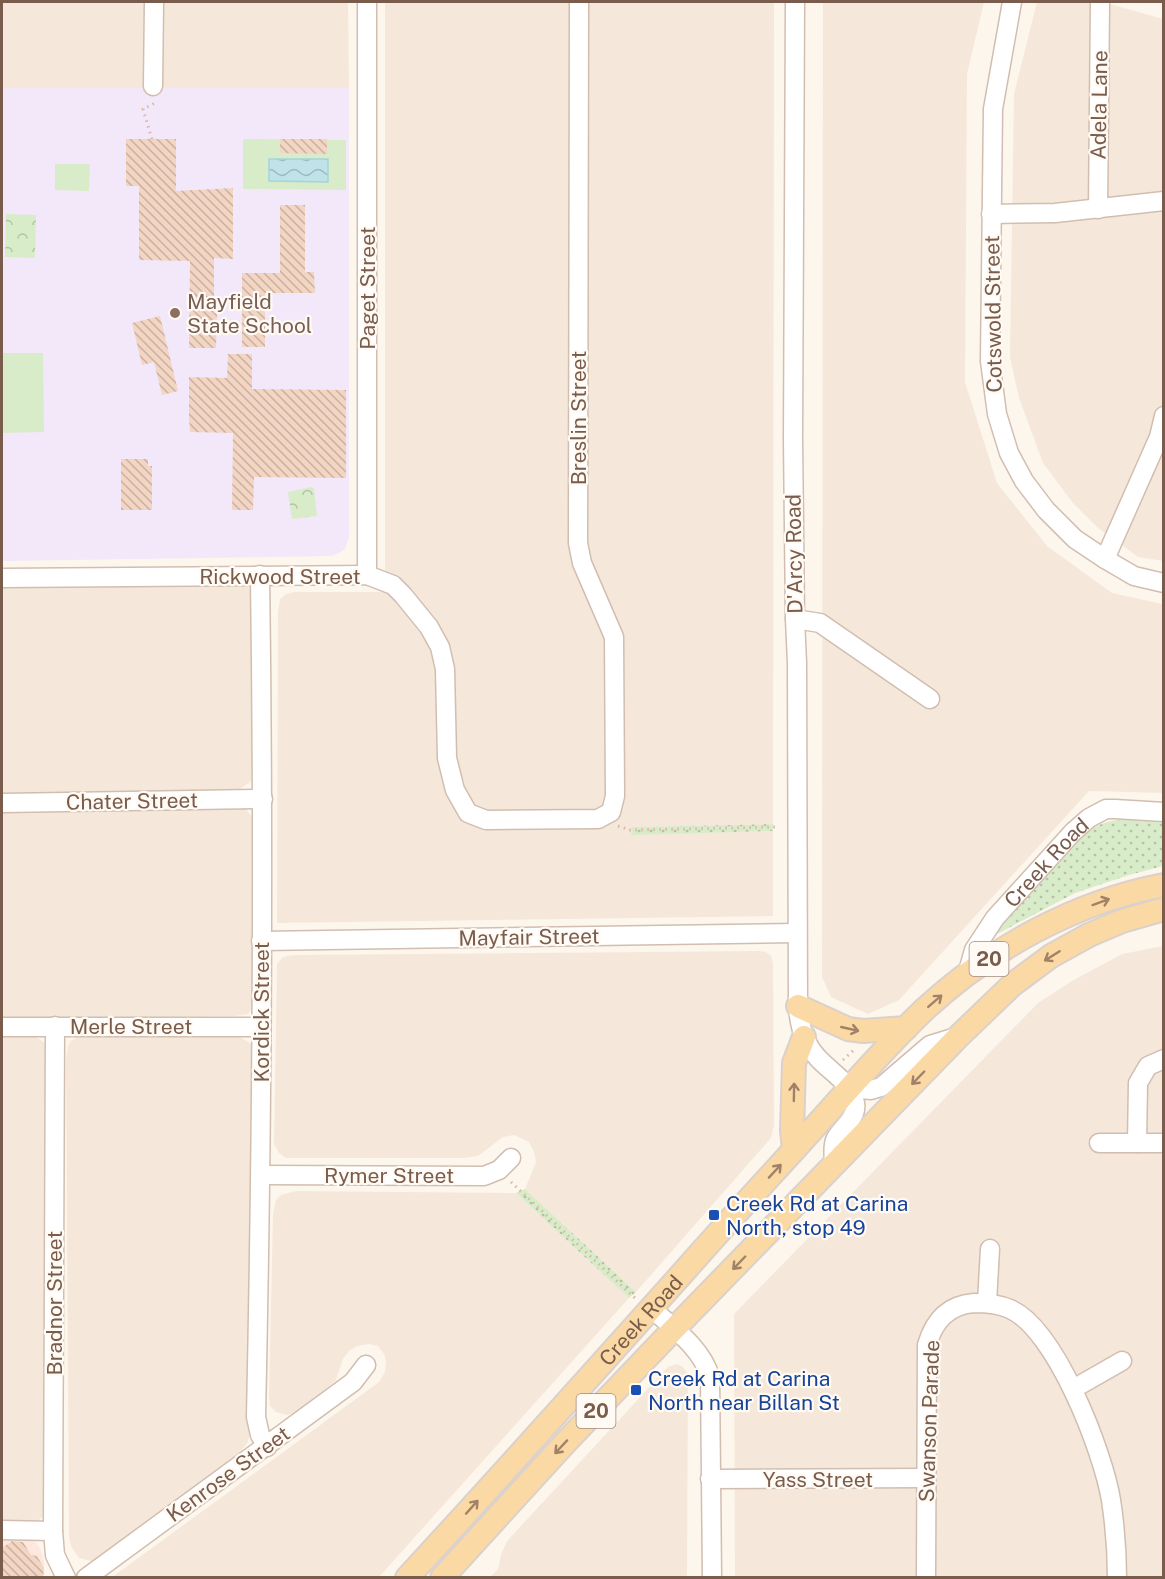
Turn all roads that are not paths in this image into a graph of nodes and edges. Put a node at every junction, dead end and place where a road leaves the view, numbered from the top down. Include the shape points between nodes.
1 (154, 2) edge
2 (367, 2) edge
3 (579, 2) edge
4 (795, 2) edge
5 (1012, 2) edge
6 (1100, 2) edge
7 (155, 94) road end
8 (1164, 201) edge
9 (1098, 209) junction
10 (991, 214) junction
11 (1164, 416) edge
12 (1105, 559) junction
13 (261, 575) junction
14 (367, 575) junction
15 (2, 578) edge
16 (1164, 584) edge
17 (795, 619) junction
18 (930, 699) dead end
19 (263, 799) junction
20 (2, 803) edge
21 (1164, 812) edge
22 (598, 819) joint
23 (1164, 885) edge
24 (1164, 909) edge
25 (797, 933) junction
26 (261, 941) junction
27 (967, 975) junction
28 (798, 1006) junction
29 (55, 1026) junction
30 (2, 1027) edge
31 (260, 1027) junction
32 (906, 1028) junction
33 (959, 1036) junction
34 (804, 1037) junction
35 (1164, 1059) edge
36 (850, 1088) junction
37 (1099, 1143) dead end
38 (1137, 1143) junction
39 (1164, 1143) edge
40 (794, 1149) junction
41 (505, 1164) road end
42 (834, 1166) junction
43 (261, 1175) junction
44 (990, 1249) dead end
45 (987, 1302) junction
46 (651, 1308) junction
47 (674, 1329) junction
48 (1122, 1361) dead end
49 (366, 1365) dead end
50 (1073, 1389) junction
51 (267, 1447) junction
52 (926, 1478) junction
53 (710, 1479) junction
54 (2, 1530) edge
55 (53, 1531) junction
56 (433, 1550) junction
57 (450, 1575) edge
58 (66, 1578) edge
59 (86, 1578) edge
60 (407, 1578) edge
61 (712, 1578) edge
62 (926, 1578) edge
63 (1117, 1578) edge

1 - 7 street
2 - 14 street, Paget Street
3 - 22 street, Breslin Street via 578,543 582,563 614,637 615,796 611,812
4 - 17 street, D'Arcy Road
5 - 10 street, Cotswold Street via 993,109
6 - 9 street, Adela Lane
8 - 9 street
9 - 10 street
10 - 12 street, Cotswold Street via 990,361 997,414 1009,453 1046,510 1075,539
11 - 12 street via 1159,436
12 - 16 street, Cotswold Street via 1134,576
13 - 14 street, Rickwood Street
13 - 15 street, Rickwood Street
13 - 19 street, Kordick Street
14 - 22 street, Rickwood Street via 383,580 404,595 440,647 445,669 447,758 455,790 468,813 486,820
17 - 18 street via 820,623
17 - 25 street, D'Arcy Road
19 - 20 street, Chater Street
19 - 26 street, Kordick Street
21 - 27 street, Creek Road via 1115,808 1089,818 982,935
27 -> 23 main road, Creek Road / 20 via 1016,942 1068,915 1123,894
24 -> 33 main road, Creek Road / 20 via 1106,927 1051,956 1012,985
25 - 26 street, Mayfair Street
25 - 28 street, D'Arcy Road
26 - 31 street, Kordick Street
32 -> 27 main road, Creek Road / 20
28 -> 32 main road via 848,1029
28 - 34 street, D'Arcy Road
29 - 30 street, Merle Street
29 - 31 street, Merle Street
29 - 55 street, Bradnor Street
31 - 43 street, Kordick Street
32 - 36 main road, Creek Road / 20
33 - 36 street, Creek Road via 930,1045 881,1087
33 -> 42 main road, Creek Road / 20
34 - 36 street, D'Arcy Road via 818,1059
40 -> 34 main road via 794,1063
35 - 38 street via 1148,1066 1138,1083
36 - 40 main road, Creek Road / 20
36 - 42 street via 855,1108 834,1140
37 - 38 street
38 - 39 street
46 -> 40 main road, Creek Road / 20
41 - 43 street, Rymer Street via 484,1176
42 -> 47 main road, Creek Road / 20
43 - 51 street, Kordick Street via 256,1417
44 - 45 street
45 - 50 street, Swanson Parade via 1010,1309 1025,1319 1042,1337
45 - 52 street, Swanson Parade via 964,1304 945,1312 932,1329 927,1345
46 - 47 street
56 -> 46 main road, Creek Road / 20
47 - 53 street via 698,1354 710,1377
47 -> 57 main road, Creek Road / 20 via 565,1443
48 - 50 street
49 - 51 street, Kenrose Street via 353,1382
50 - 63 street, Swanson Parade via 1090,1427 1111,1498
51 - 59 street, Kenrose Street
52 - 53 street, Yass Street
52 - 62 street, Swanson Parade
53 - 61 street
54 - 55 street
55 - 58 street, Bradnor Street via 55,1555
56 - 57 street
56 - 60 main road, Creek Road / 20

